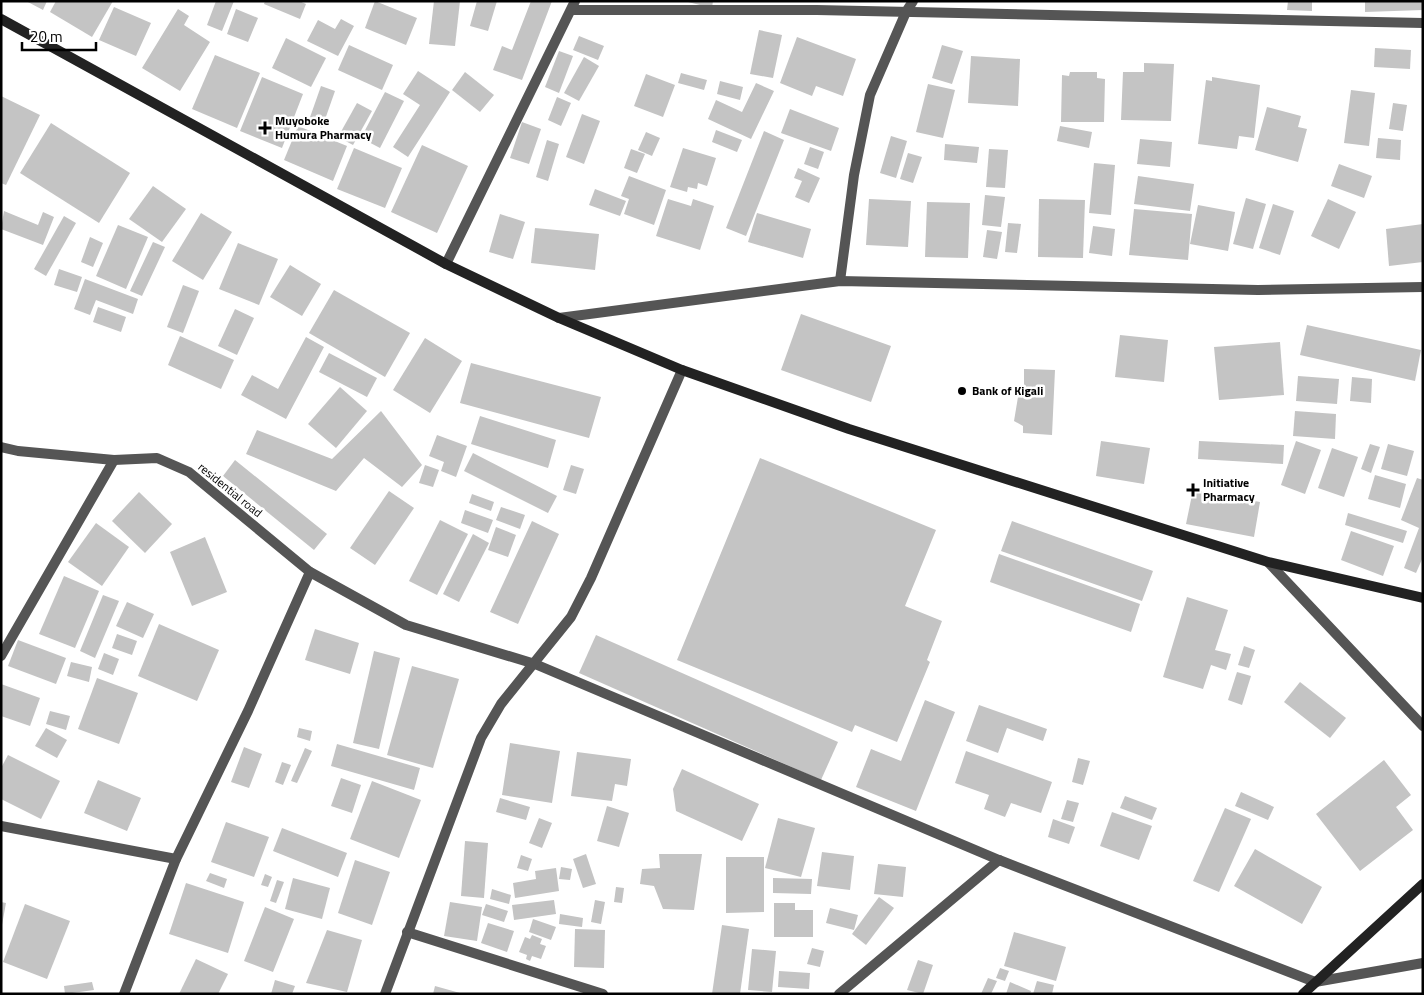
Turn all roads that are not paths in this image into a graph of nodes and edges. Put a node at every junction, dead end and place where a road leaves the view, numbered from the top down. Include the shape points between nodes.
1 (913, 1) edge
2 (574, 6) edge
3 (906, 12) junction
4 (1, 19) edge
5 (1423, 23) edge
6 (446, 264) junction
7 (840, 281) junction
8 (1423, 287) edge
9 (558, 318) junction
10 (682, 370) junction
11 (1, 447) edge
12 (114, 460) junction
13 (1268, 562) junction
14 (310, 572) junction
15 (1423, 598) edge
16 (1, 656) edge
17 (534, 664) junction
18 (1423, 726) edge
19 (1, 826) edge
20 (176, 859) junction
21 (999, 860) junction
22 (1423, 884) edge
23 (407, 932) junction
24 (1423, 963) edge
25 (1315, 982) junction
26 (124, 994) edge
27 (385, 994) edge
28 (602, 994) edge
29 (839, 994) edge
30 (1303, 994) edge

1 - 3 street
2 - 3 street
2 - 6 street
3 - 5 street
3 - 7 street via 870,95 854,175
4 - 6 main road
6 - 9 main road
7 - 8 street via 1258,290
7 - 9 street
9 - 10 main road
10 - 13 main road via 849,429
10 - 17 street via 591,578 571,617
11 - 12 street, residential road
12 - 14 street, residential road via 157,458 189,472
12 - 16 street
13 - 15 main road
13 - 18 street
14 - 17 street, residential road via 406,625
14 - 20 street via 248,711
17 - 21 street, residential road
17 - 23 street via 501,704 481,738
19 - 20 street
20 - 26 street
21 - 25 street, residential road
21 - 29 street
22 - 25 main road
23 - 27 street
23 - 28 street
24 - 25 street
25 - 30 main road

